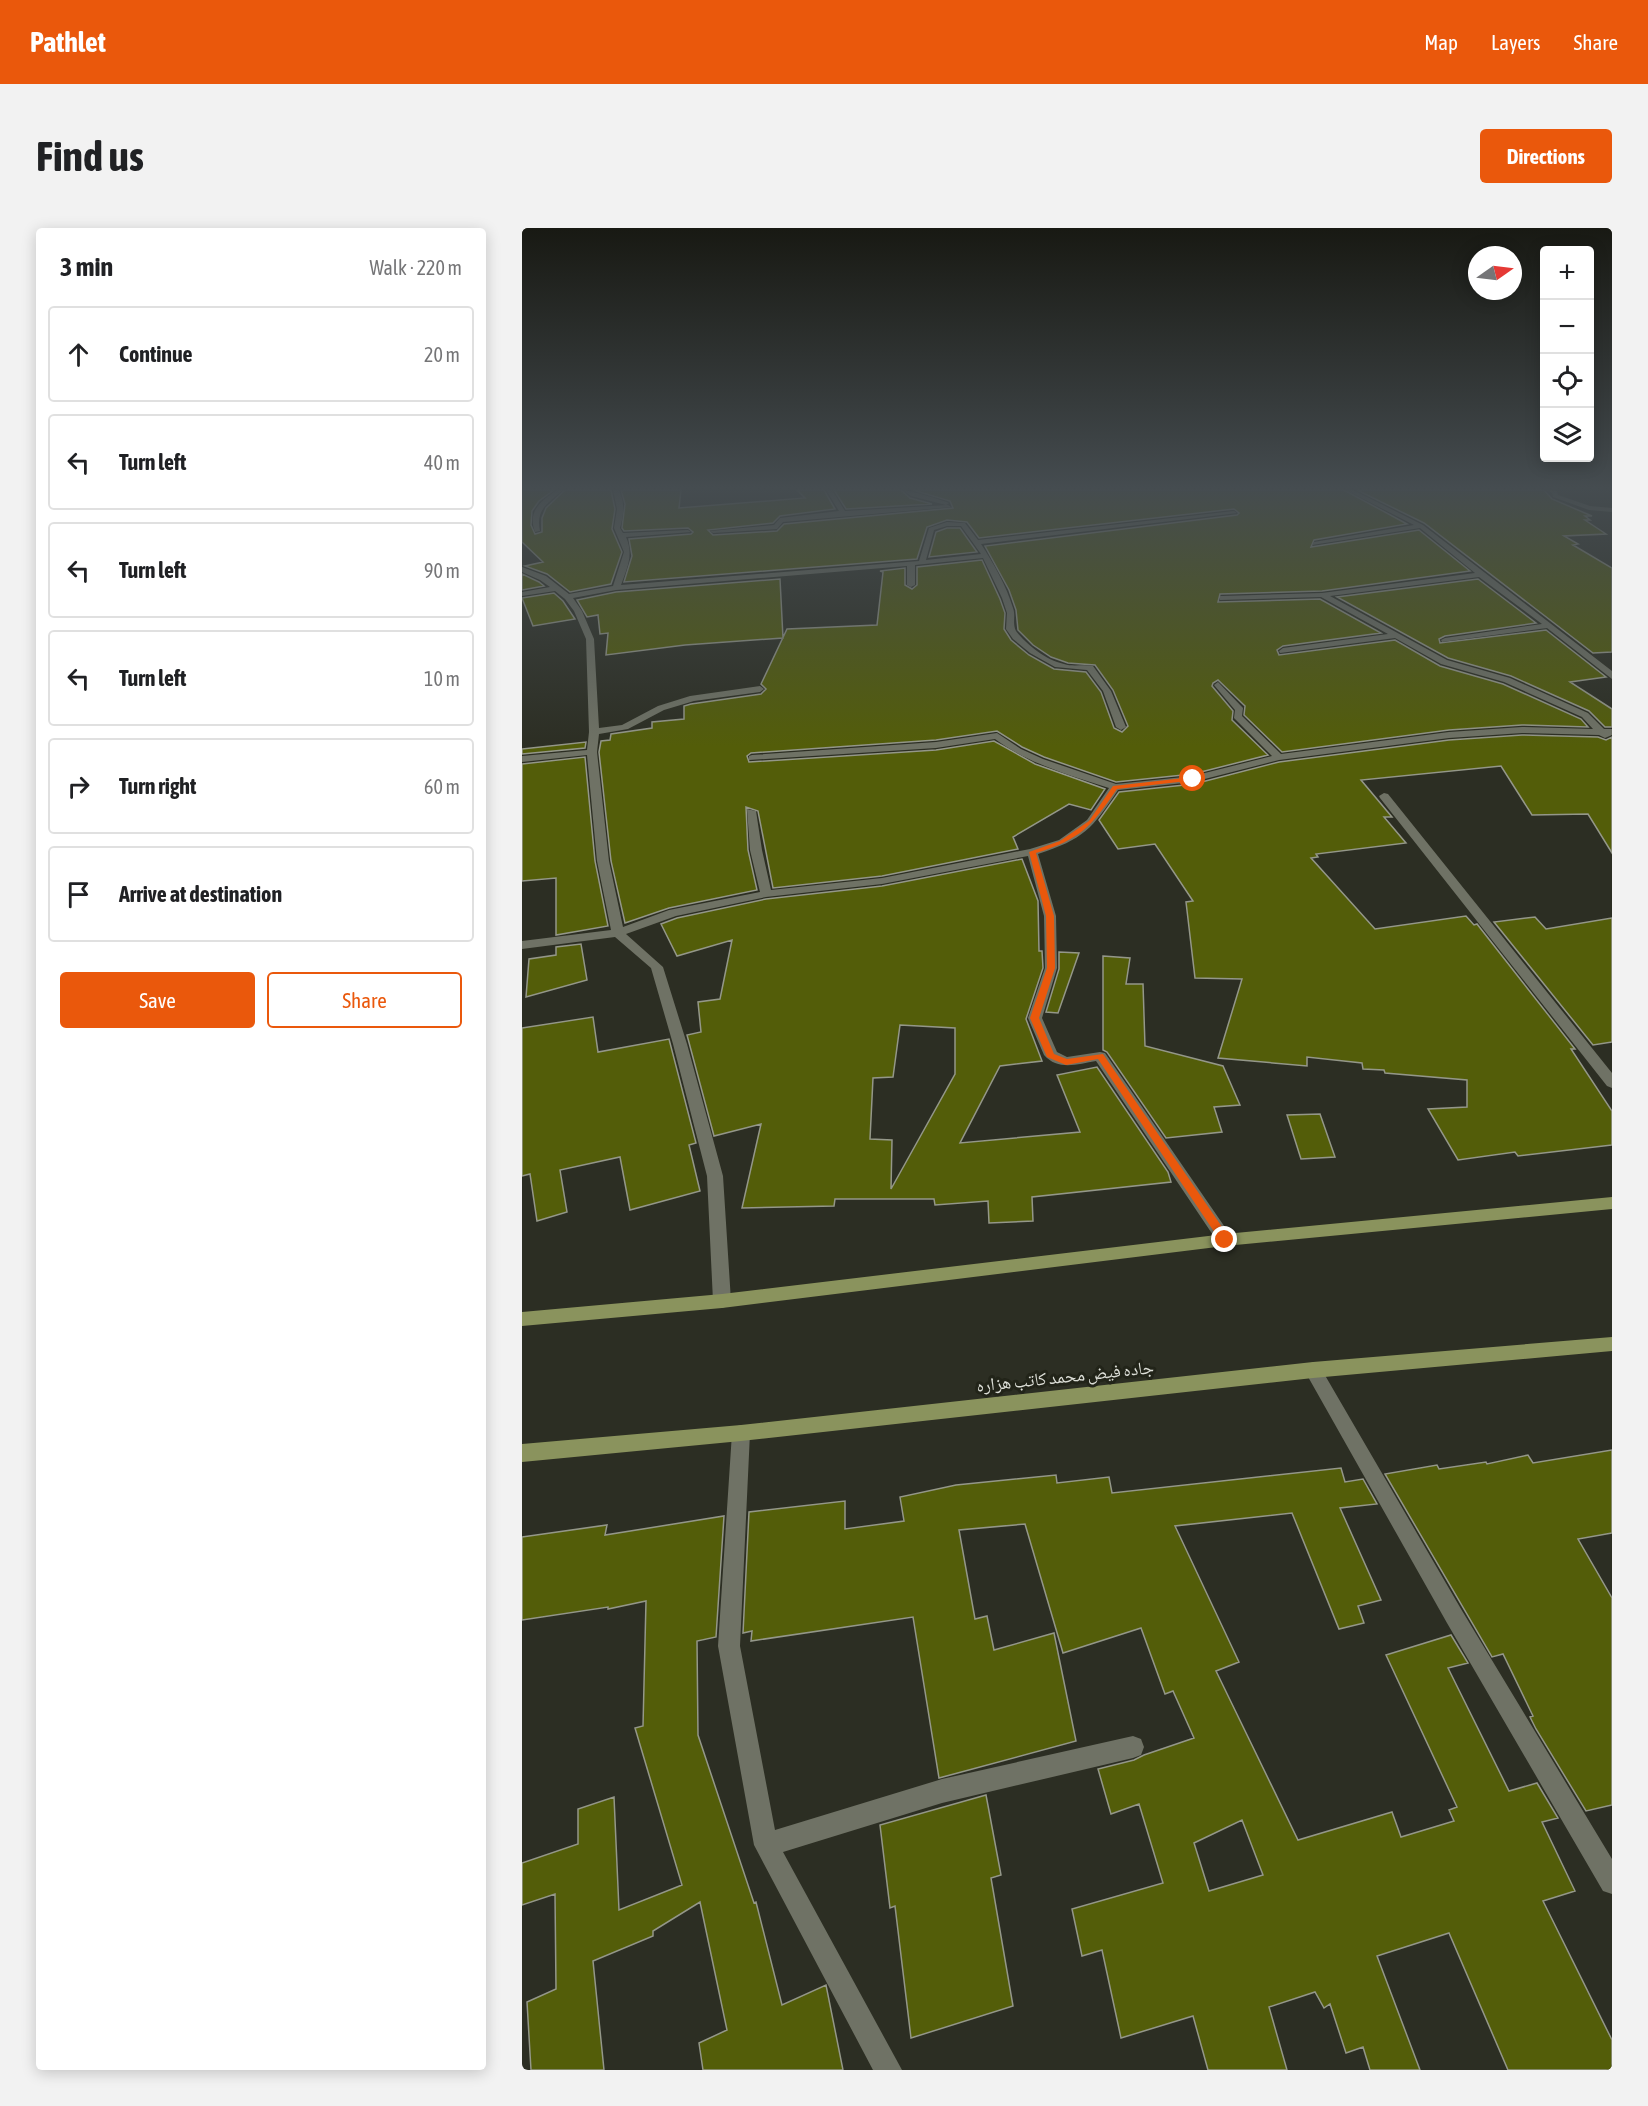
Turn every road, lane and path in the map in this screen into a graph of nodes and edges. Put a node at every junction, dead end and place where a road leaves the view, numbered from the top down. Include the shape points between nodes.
1 (534, 576) edge
2 (621, 576) edge
3 (764, 576) edge
4 (911, 576) edge
5 (994, 576) edge
6 (1473, 576) edge
7 (1483, 576) edge
8 (911, 585) dead end
9 (616, 588) junction
10 (563, 592) junction
11 (522, 594) edge
12 (1322, 595) junction
13 (1223, 598) dead end
14 (1550, 625) junction
15 (1394, 636) junction
16 (1445, 640) dead end
17 (1283, 651) dead end
18 (1612, 676) edge
19 (1218, 685) dead end
20 (760, 689) dead end
21 (1121, 727) dead end
22 (594, 732) junction
23 (1607, 732) edge
24 (1612, 741) edge
25 (592, 752) junction
26 (1279, 757) junction
27 (522, 759) edge
28 (752, 759) dead end
29 (1115, 787) junction
30 (1384, 796) dead end
31 (751, 811) dead end
32 (1032, 852) junction
33 (766, 894) junction
34 (618, 933) junction
35 (522, 945) edge
36 (1612, 1083) edge
37 (1612, 1203) edge
38 (1225, 1240) junction
39 (722, 1301) junction
40 (522, 1319) edge
41 (1612, 1344) edge
42 (1313, 1370) junction
43 (741, 1433) junction
44 (522, 1453) edge
45 (1133, 1748) dead end
46 (766, 1845) junction
47 (1612, 1882) edge
48 (888, 2070) edge

1 - 10 street
2 - 9 street
3 - 9 street
4 - 8 street
5 - 21 street via 1012,614 1011,631 1059,666 1090,668 1107,690
6 - 12 street
7 - 14 street
9 - 10 street
10 - 11 street
10 - 22 street via 578,611 590,639
12 - 13 street
12 - 15 street
14 - 16 street
14 - 18 street
15 - 17 street
15 - 23 street via 1444,662 1507,680 1566,706
19 - 26 street via 1240,710 1237,716
20 - 22 street via 693,698 661,708 625,727
22 - 25 street
23 - 24 street
23 - 26 street via 1522,730 1449,735
25 - 27 street
25 - 34 street via 603,861
26 - 29 street via 1193,779
28 - 29 street via 789,753 963,743 997,736 1040,761
29 - 32 street via 1091,822 1063,842
30 - 36 street
31 - 33 street
32 - 33 street via 882,881
32 - 38 street via 1050,916 1051,968 1035,1018 1051,1055 1066,1062 1100,1056
33 - 34 street via 673,913
34 - 35 street
34 - 39 street via 657,967 680,1044 715,1176
37 - 38 main road
38 - 39 main road
39 - 40 main road
41 - 42 main road, جاده فیض محمد کاتب هزاره
42 - 43 main road, جاده فیض محمد کاتب هزاره
42 - 47 street
43 - 44 main road, جاده فیض محمد کاتب هزاره
43 - 46 street via 729,1646
45 - 46 street via 942,1791
46 - 48 street

